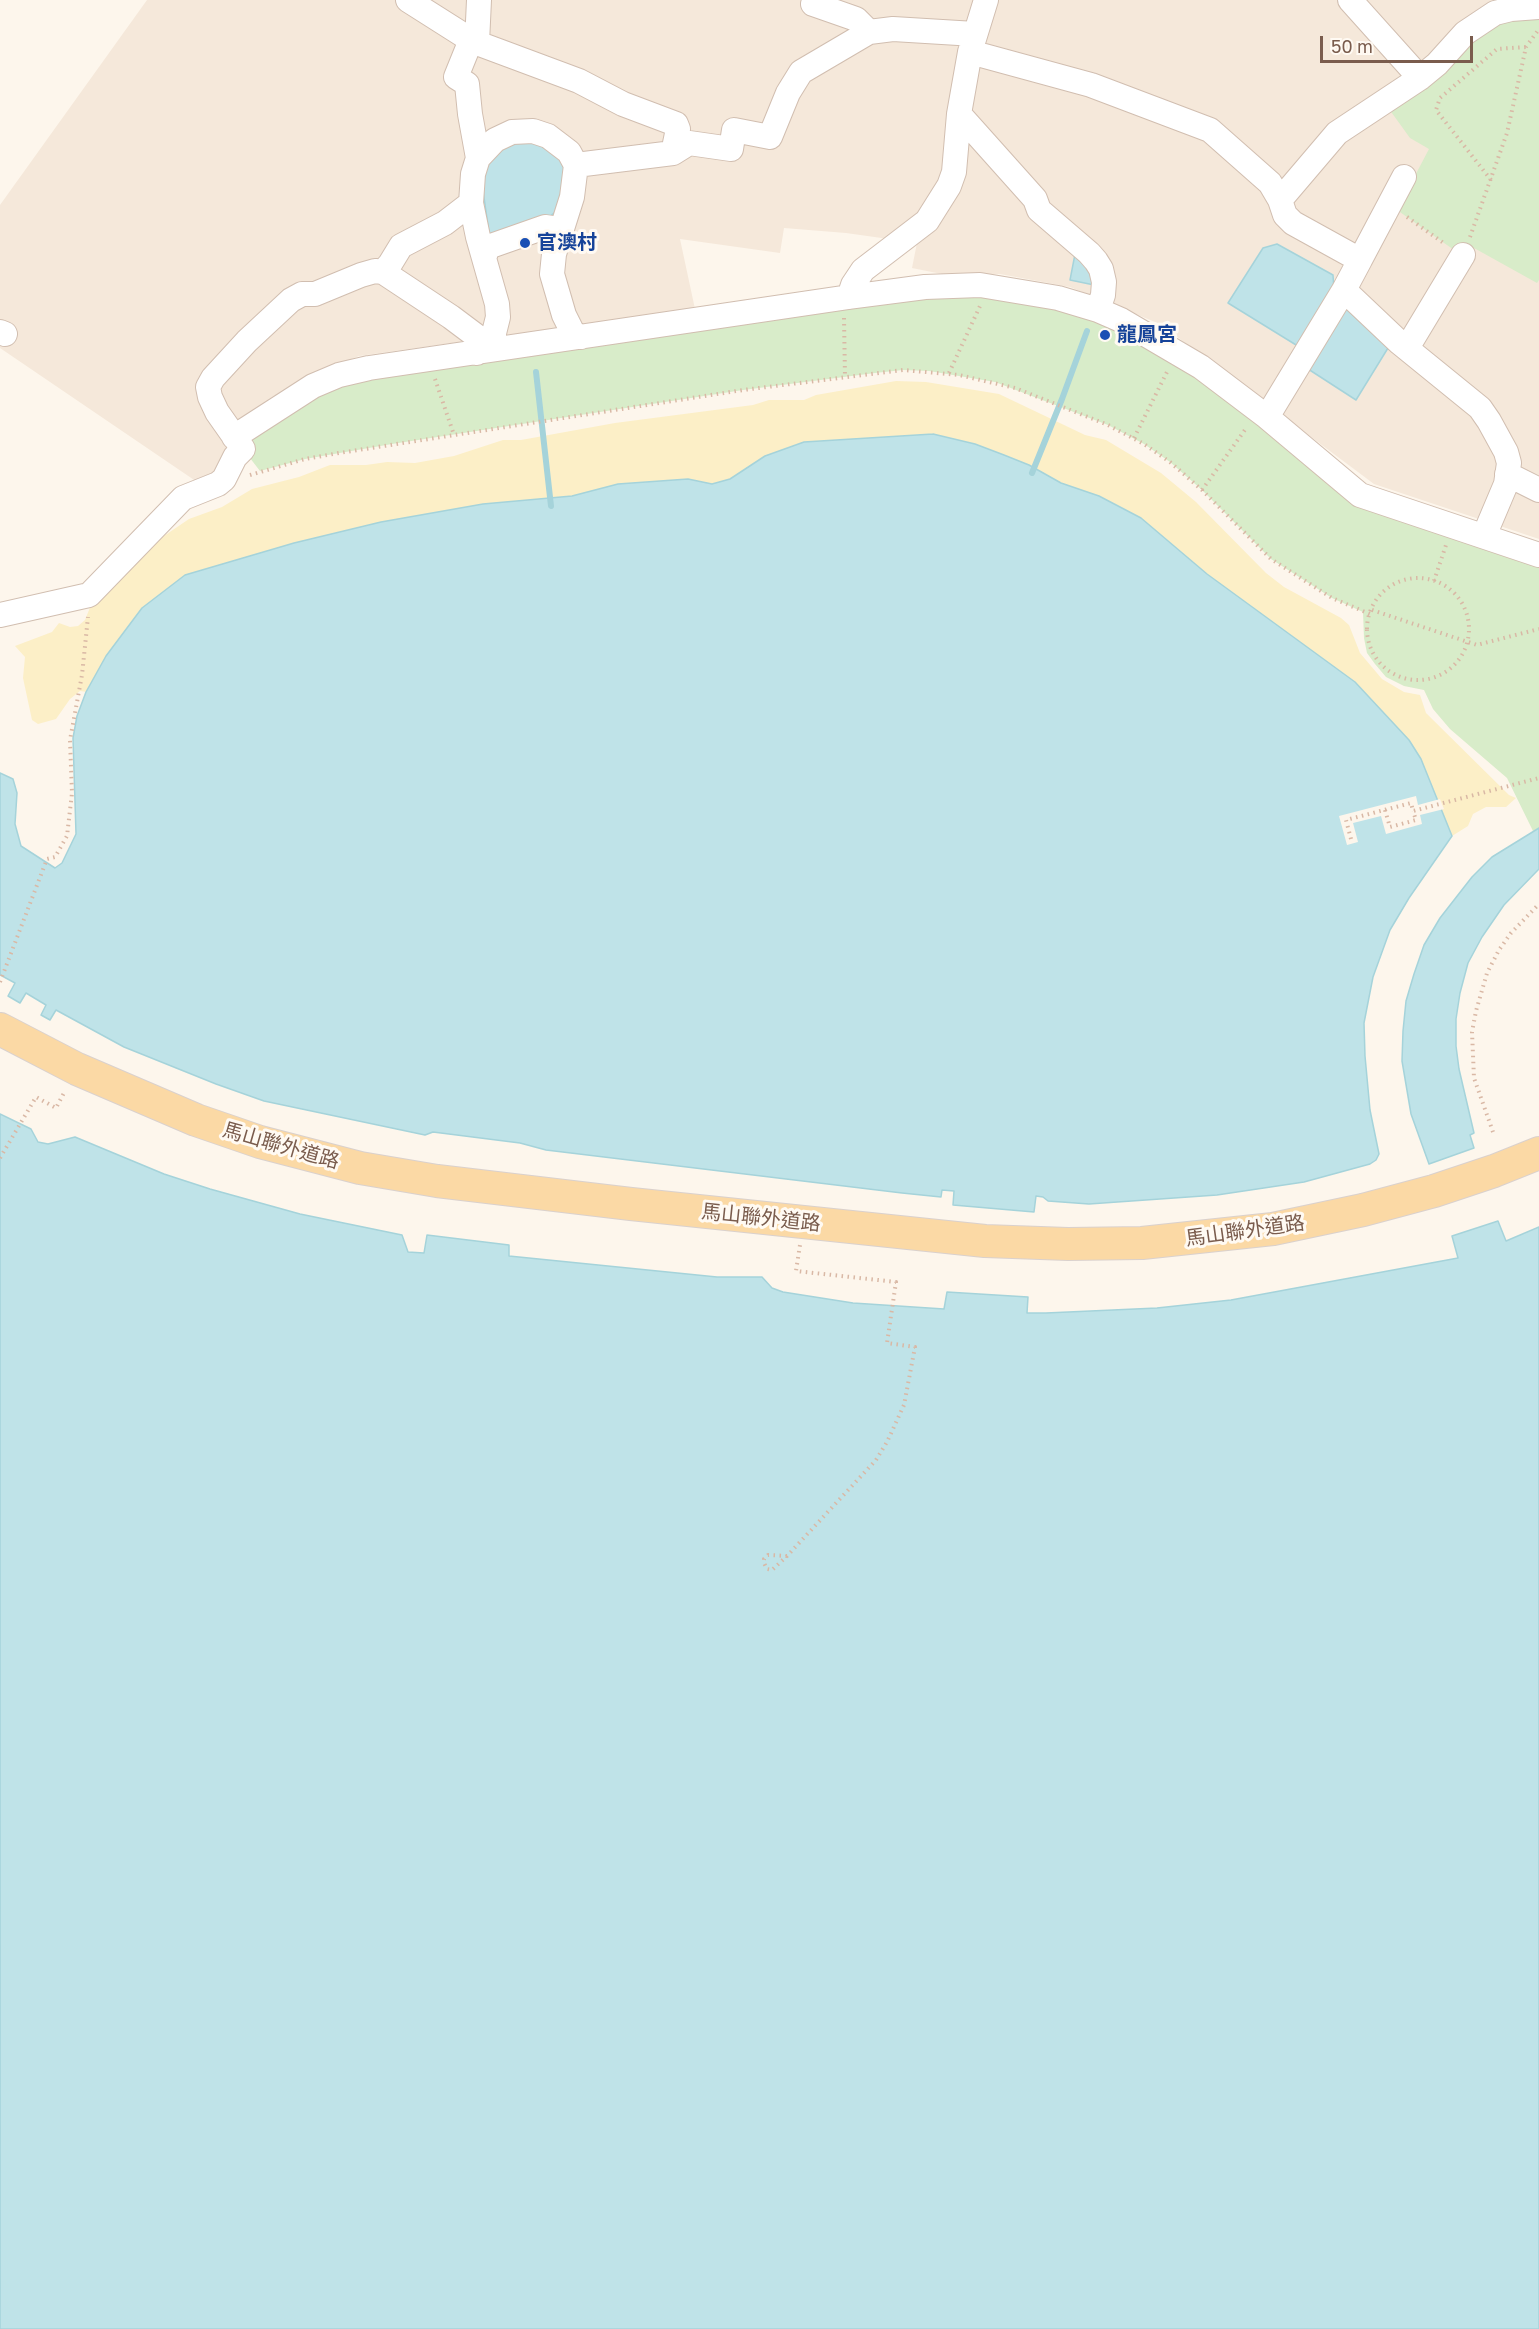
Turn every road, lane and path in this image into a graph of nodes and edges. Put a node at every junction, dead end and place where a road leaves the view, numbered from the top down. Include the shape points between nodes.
1 (408, 0) edge
2 (479, 0) edge
3 (815, 0) edge
4 (986, 0) edge
5 (1350, 0) edge
6 (1539, 7) edge
7 (1539, 28) edge
8 (869, 32) junction
9 (474, 42) junction
10 (973, 43) junction
11 (1526, 47) junction
12 (1420, 78) junction
13 (959, 114) junction
14 (673, 153) junction
15 (478, 158) junction
16 (576, 165) junction
17 (1404, 177) dead end
18 (1491, 180) junction
19 (1280, 200) junction
20 (471, 203) junction
21 (1406, 217) dead end
22 (558, 240) junction
23 (1463, 255) junction
24 (484, 258) junction
25 (1360, 260) junction
26 (383, 272) junction
27 (1344, 290) junction
28 (984, 299) dead end
29 (846, 304) junction
30 (1098, 310) junction
31 (581, 337) junction
32 (1407, 348) junction
33 (482, 350) junction
34 (1170, 366) dead end
35 (432, 373) dead end
36 (949, 373) junction
37 (845, 377) junction
38 (1262, 423) junction
39 (454, 435) junction
40 (234, 437) junction
41 (1134, 438) junction
42 (260, 471) dead end
43 (1507, 474) junction
44 (1202, 490) junction
45 (1539, 490) edge
46 (1484, 536) junction
47 (1448, 539) dead end
48 (1539, 555) edge
49 (1434, 581) junction
50 (89, 595) junction
51 (1371, 612) junction
52 (0, 615) edge
53 (1539, 629) edge
54 (1467, 641) junction
55 (1539, 778) edge
56 (1385, 810) junction
57 (1413, 811) junction
58 (1351, 839) dead end
59 (1539, 904) edge
60 (0, 982) edge
61 (0, 1029) edge
62 (67, 1088) dead end
63 (1493, 1132) dead end
64 (1539, 1153) edge
65 (0, 1158) edge
66 (801, 1234) dead end
67 (895, 1290) dead end
68 (787, 1556) junction

1 - 9 street
2 - 9 street
3 - 8 street via 813,4 856,19
4 - 10 street
5 - 12 street
6 - 12 street via 1495,13 1465,33
7 - 11 path
8 - 10 street via 893,29
8 - 14 street via 801,72 770,137 734,130 731,149 689,143
9 - 14 street via 579,81 623,104 676,124
9 - 15 street via 456,77 467,84
10 - 13 street
10 - 19 street via 1210,130 1270,183
11 - 18 path via 1515,101
11 - 18 path via 1497,49 1440,98 1436,110
12 - 19 street via 1337,133
13 - 29 street via 954,172 942,198 919,229 863,270
13 - 30 street via 1035,199 1039,210 1096,261 1104,282
14 - 16 street
15 - 16 street via 495,140 512,132 533,131 548,136 569,152
15 - 20 street
16 - 22 street via 572,197
17 - 25 street
18 - 23 path
19 - 25 street via 1285,215 1293,223
20 - 24 street
20 - 26 street via 445,223 401,246
21 - 23 path
22 - 24 street via 556,232 545,227 488,247
22 - 31 street via 552,274 564,315 573,333
23 - 32 street
24 - 33 street via 498,317 492,341
25 - 27 street
26 - 33 street via 483,341
26 - 40 street via 361,275 291,300 219,370 208,387 210,397
27 - 32 street
27 - 38 street
28 - 36 path
29 - 30 street via 925,287 980,285 1035,292
29 - 31 street
29 - 37 path
30 - 38 street via 1180,353
31 - 33 street
32 - 43 street via 1480,408 1506,452
33 - 40 street via 339,375 313,386
34 - 41 path
35 - 39 path
36 - 37 path via 903,370
36 - 41 path via 1033,394
37 - 39 path
38 - 44 path via 1249,423
38 - 46 street via 1360,495
39 - 42 path via 339,453
40 - 50 street via 243,449 224,479 183,498
41 - 44 path
43 - 45 street
43 - 46 street
44 - 51 path via 1271,559 1332,598
46 - 48 street
47 - 49 path
49 - 51 path via 1415,578 1399,582 1384,591
49 - 54 path via 1459,599 1466,614
50 - 52 street
50 - 60 path via 82,675 70,740 72,793 67,836 55,857 47,859
51 - 54 path
51 - 54 path via 1367,636 1373,652 1396,676 1430,679 1445,673 1458,661
53 - 54 path via 1477,645
55 - 57 path
56 - 57 path via 1411,803
56 - 57 path via 1390,827 1416,820
56 - 58 path via 1346,820
59 - 63 path via 1499,950 1487,973 1476,1011 1472,1032 1474,1078
61 - 64 main road, 馬山聯外道路 via 76,1069 196,1120 260,1142 360,1168 586,1199 985,1241 1142,1243 1273,1229 1413,1197
62 - 65 path via 56,1108 36,1097
66 - 68 path via 796,1271 896,1282 887,1343 915,1347 904,1406 876,1460
67 - 68 path via 888,1343 916,1346 897,1424 876,1459
68 - 68 path via 772,1570 764,1563 768,1554

